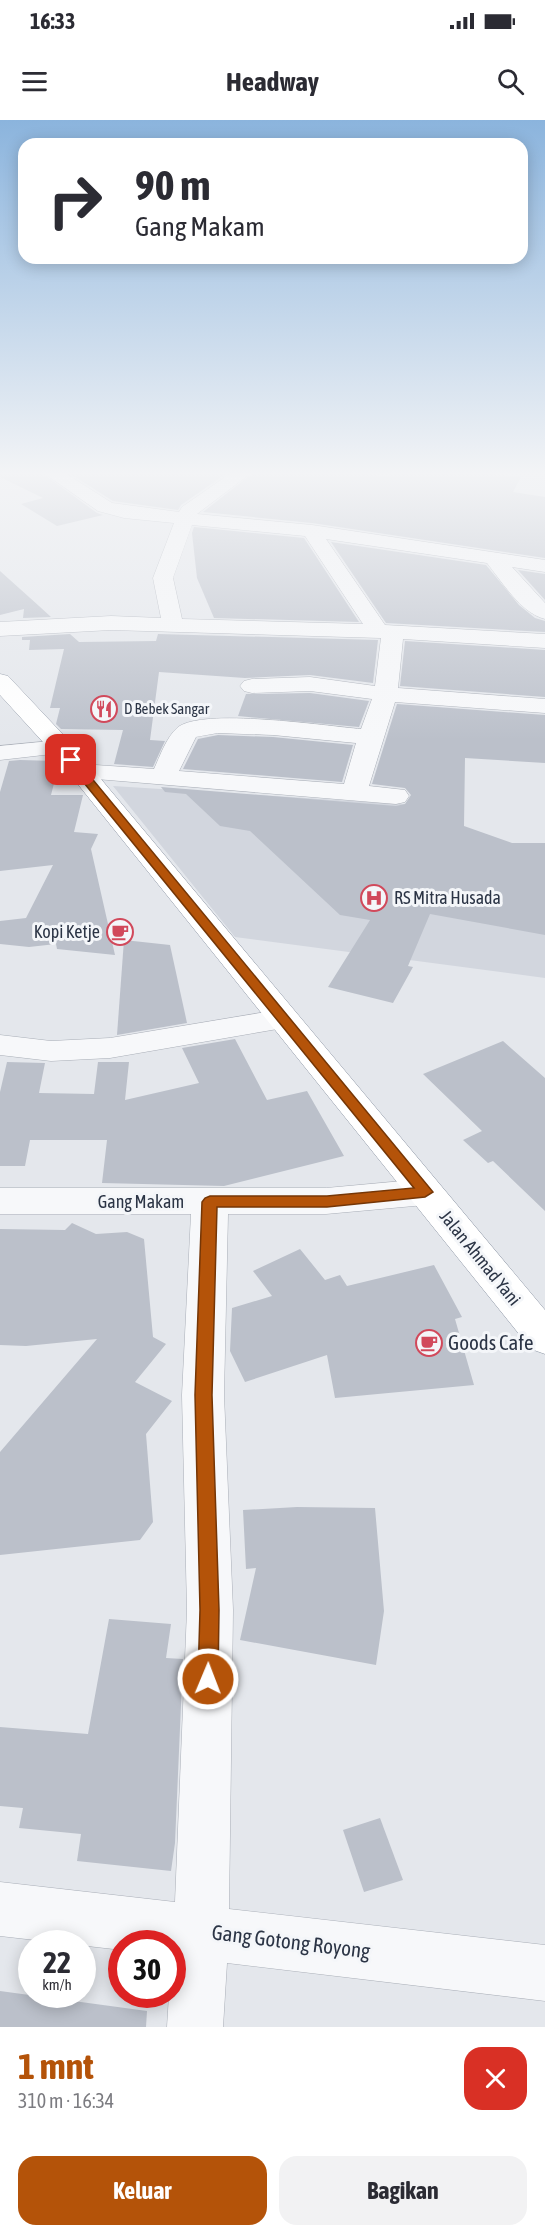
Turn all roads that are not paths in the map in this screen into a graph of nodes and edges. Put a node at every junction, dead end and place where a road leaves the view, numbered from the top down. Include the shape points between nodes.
1 (169, 562) edge
2 (329, 562) edge
3 (497, 562) edge
4 (516, 562) edge
5 (545, 566) edge
6 (541, 607) edge
7 (173, 625) junction
8 (0, 629) edge
9 (385, 631) junction
10 (545, 641) edge
11 (0, 681) edge
12 (252, 686) dead end
13 (386, 694) junction
14 (545, 706) edge
15 (370, 737) junction
16 (61, 747) junction
17 (0, 753) edge
18 (81, 772) junction
19 (163, 777) junction
20 (354, 794) junction
21 (396, 796) dead end
22 (284, 1019) junction
23 (0, 1045) edge
24 (425, 1192) junction
25 (0, 1201) edge
26 (210, 1202) junction
27 (545, 1338) edge
28 (0, 1909) edge
29 (201, 1931) junction
30 (545, 1973) edge
31 (195, 2027) edge

1 - 7 street via 163,578
2 - 9 street
3 - 6 street
4 - 5 street
7 - 8 street via 111,623
7 - 9 street
9 - 10 street
9 - 13 street
11 - 16 highway, Jalan Ahmad Yani
12 - 13 street via 310,684
13 - 14 street
13 - 15 street
15 - 19 street via 221,725 195,727 186,732
15 - 20 street
16 - 17 street
16 - 18 highway, Jalan Ahmad Yani
18 - 19 street
18 - 22 highway, Jalan Ahmad Yani
19 - 20 street
20 - 21 street
22 - 23 street via 110,1048 51,1051
22 - 24 highway, Jalan Ahmad Yani
24 - 26 street, Gang Makam via 327,1202
24 - 27 highway, Jalan Ahmad Yani
25 - 26 street, Gang Makam
26 - 29 street via 204,1395 210,1610
28 - 29 street, Gang Gotong Royong
29 - 30 street, Gang Gotong Royong
29 - 31 street

